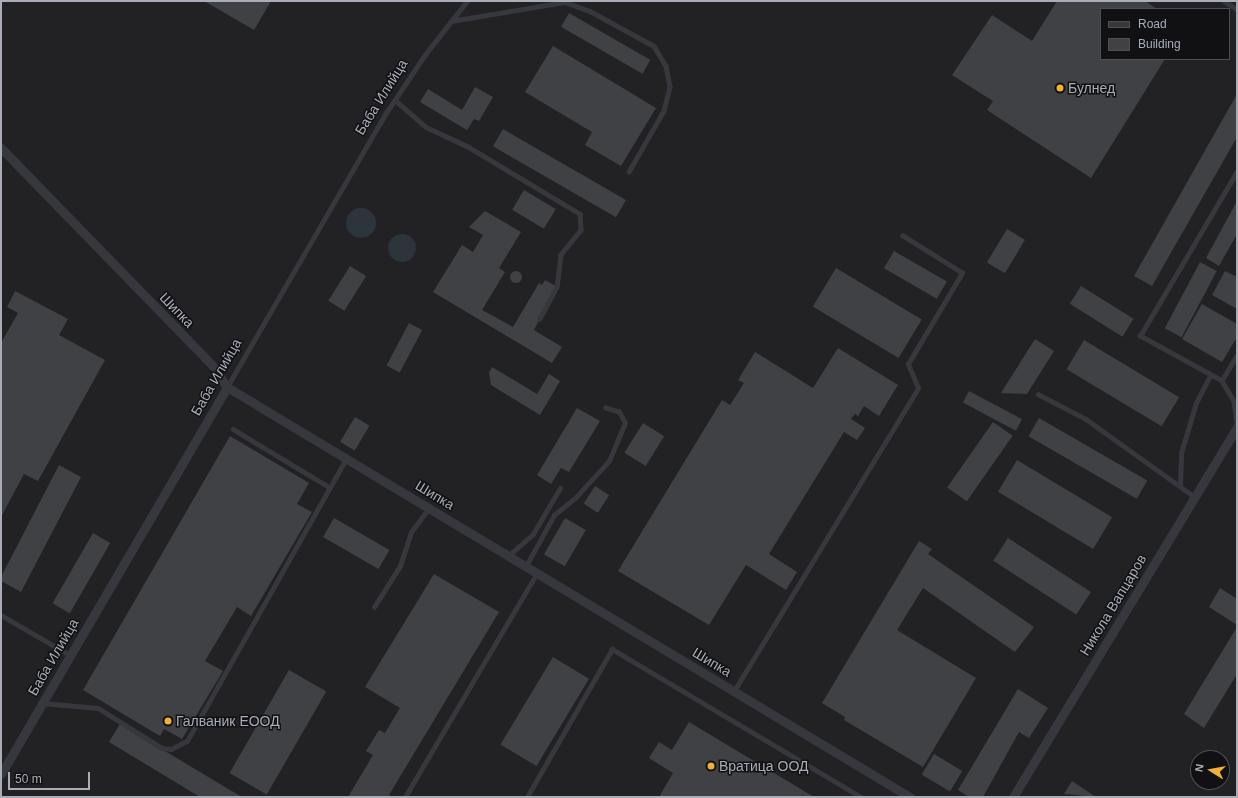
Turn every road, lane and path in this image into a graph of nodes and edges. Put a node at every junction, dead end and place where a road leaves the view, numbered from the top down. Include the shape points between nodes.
1 (467, 1) edge
2 (1224, 1) edge
3 (1237, 9) edge
4 (451, 21) junction
5 (395, 100) junction
6 (2, 151) edge
7 (1237, 171) edge
8 (629, 172) dead end
9 (903, 236) dead end
10 (540, 319) dead end
11 (1237, 356) edge
12 (1210, 374) junction
13 (1222, 381) junction
14 (227, 387) junction
15 (1038, 394) dead end
16 (606, 408) dead end
17 (1237, 422) edge
18 (1237, 427) edge
19 (233, 430) dead end
20 (346, 458) junction
21 (1180, 486) junction
22 (330, 487) junction
23 (560, 488) dead end
24 (1195, 497) junction
25 (429, 508) junction
26 (508, 556) junction
27 (526, 566) junction
28 (537, 574) junction
29 (374, 607) dead end
30 (1, 615) edge
31 (70, 655) junction
32 (734, 691) junction
33 (42, 703) junction
34 (1, 774) edge
35 (405, 797) edge
36 (527, 797) edge
37 (861, 797) edge
38 (910, 797) edge
39 (1013, 797) edge

1 - 4 lane, Баба Илийца
2 - 3 lane
4 - 5 lane, Баба Илийца
4 - 8 lane via 565,2 590,11 654,46 666,66 670,87 664,111
5 - 10 lane via 426,127 467,146 580,214 580,230 560,255 558,287
5 - 14 lane, Баба Илийца
6 - 14 street, Шипка via 212,365
7 - 12 lane via 1140,336
9 - 32 lane via 962,273 908,364 918,388
11 - 13 lane
12 - 13 lane
12 - 21 lane via 1196,403 1183,446
13 - 17 lane via 1234,401
14 - 20 street, Шипка
14 - 31 street, Баба Илийца
15 - 21 lane via 1086,419
16 - 27 lane via 619,412 625,423 609,461 576,497 554,516
18 - 24 street, Никола Вапцаров
19 - 22 lane
20 - 22 lane
20 - 25 street, Шипка
21 - 24 lane
22 - 33 lane via 187,741 175,748 162,748 98,708
23 - 26 lane via 533,534
24 - 39 street, Никола Вапцаров
25 - 26 street, Шипка
25 - 29 lane via 408,538 400,566
26 - 27 street, Шипка
27 - 28 street, Шипка
28 - 32 street, Шипка
28 - 35 lane
30 - 31 lane
31 - 33 street, Баба Илийца
32 - 38 street, Шипка
33 - 34 street, Баба Илийца
36 - 37 lane via 612,650

